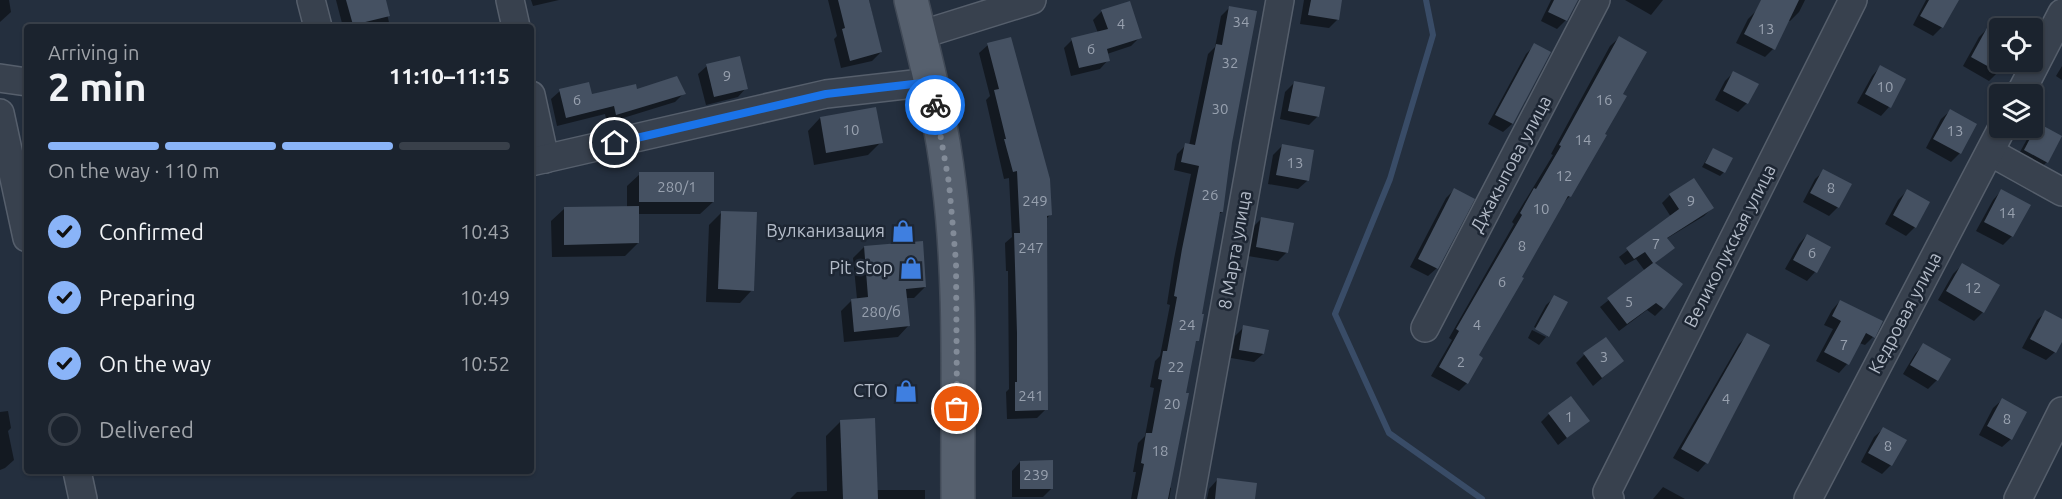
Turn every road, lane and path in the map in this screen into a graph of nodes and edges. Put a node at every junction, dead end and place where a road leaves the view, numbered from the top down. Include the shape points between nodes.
1 (311, 0) edge
2 (510, 0) edge
3 (911, 0) edge
4 (1032, 0) edge
5 (1280, 0) edge
6 (1596, 0) edge
7 (1853, 0) edge
8 (2062, 13) edge
9 (317, 24) edge
10 (515, 24) edge
11 (920, 35) junction
12 (0, 78) edge
13 (24, 82) edge
14 (931, 82) junction
15 (2025, 84) edge
16 (0, 113) edge
17 (534, 123) edge
18 (1997, 138) edge
19 (1990, 152) junction
20 (538, 160) edge
21 (2062, 192) edge
22 (24, 224) edge
23 (1425, 328) dead end
24 (2062, 411) edge
25 (78, 474) edge
26 (1609, 496) edge
27 (83, 499) edge
28 (958, 499) edge
29 (1190, 499) edge
30 (1809, 499) edge
31 (2018, 499) edge

1 - 9 street
2 - 10 street
3 - 11 main road
4 - 11 street
5 - 29 street, 8 Марта улица
6 - 23 street, Джакыпова улица
7 - 26 street, Великолукская улица
8 - 15 street
11 - 14 main road
12 - 13 street
14 - 20 street via 826,94
14 - 28 main road via 949,183 956,262
16 - 22 street
17 - 20 street
18 - 19 street, Кедровая улица
19 - 21 street
19 - 30 street, Кедровая улица
24 - 31 street
25 - 27 street

